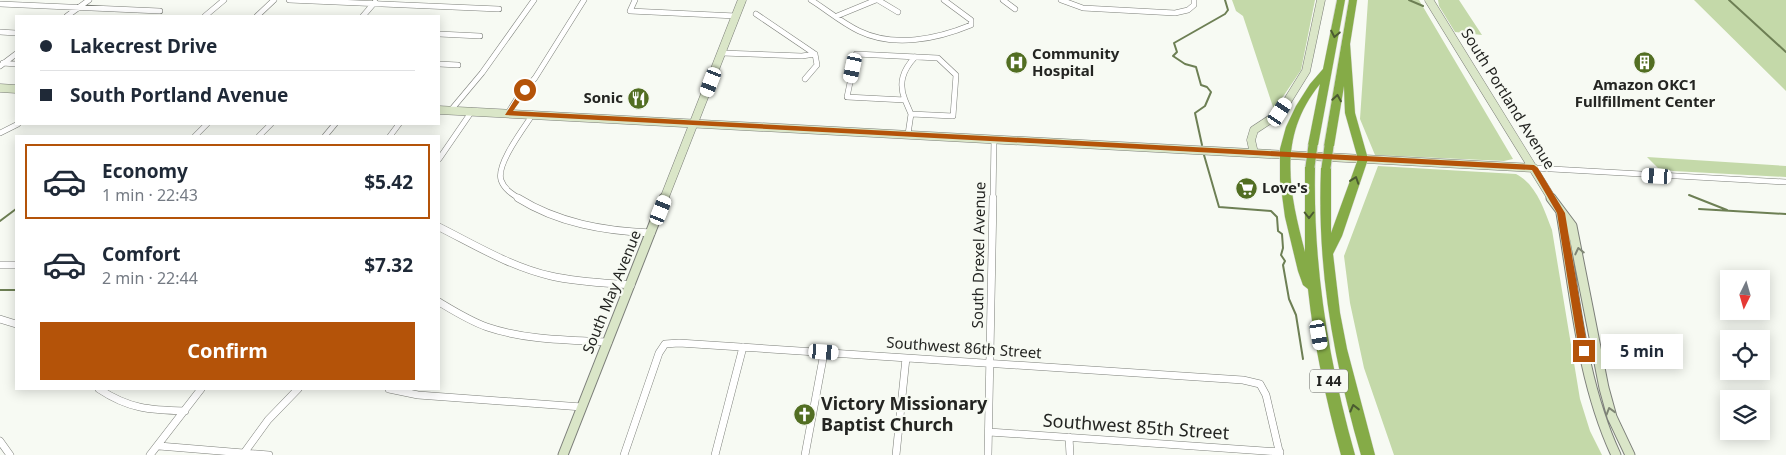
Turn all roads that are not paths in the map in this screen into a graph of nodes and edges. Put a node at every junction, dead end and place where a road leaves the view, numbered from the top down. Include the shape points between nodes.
1 (89, 0) edge
2 (224, 0) edge
3 (274, 0) edge
4 (288, 0) edge
5 (534, 0) edge
6 (584, 0) edge
7 (635, 0) edge
8 (742, 0) edge
9 (811, 0) edge
10 (877, 0) edge
11 (944, 0) edge
12 (1003, 0) edge
13 (1061, 0) edge
14 (1194, 0) edge
15 (1321, 0) edge
16 (1341, 0) edge
17 (1354, 0) edge
18 (1430, 0) edge
19 (376, 2) edge
20 (0, 4) edge
21 (79, 7) junction
22 (499, 9) dead end
23 (1014, 9) dead end
24 (160, 11) dead end
25 (898, 12) dead end
26 (756, 14) dead end
27 (68, 15) edge
28 (206, 15) edge
29 (258, 15) edge
30 (364, 15) edge
31 (736, 16) junction
32 (837, 16) junction
33 (0, 32) edge
34 (15, 32) edge
35 (440, 34) edge
36 (480, 36) dead end
37 (1346, 44) junction
38 (722, 53) junction
39 (815, 54) junction
40 (15, 55) edge
41 (915, 57) junction
42 (1, 64) edge
43 (15, 64) edge
44 (440, 64) edge
45 (458, 65) dead end
46 (1328, 69) junction
47 (805, 79) dead end
48 (8, 88) edge
49 (0, 95) edge
50 (905, 100) junction
51 (440, 110) edge
52 (451, 110) junction
53 (472, 111) junction
54 (508, 113) junction
55 (533, 114) junction
56 (911, 114) junction
57 (695, 123) junction
58 (16, 125) edge
59 (206, 125) edge
60 (270, 125) edge
61 (334, 125) edge
62 (0, 132) edge
63 (908, 134) junction
64 (197, 135) edge
65 (261, 135) edge
66 (326, 135) edge
67 (994, 139) junction
68 (1254, 153) junction
69 (1285, 154) junction
70 (440, 158) edge
71 (1363, 159) junction
72 (1534, 168) junction
73 (1786, 182) edge
74 (1561, 213) junction
75 (440, 227) edge
76 (651, 233) junction
77 (1326, 255) junction
78 (0, 265) edge
79 (15, 265) edge
80 (631, 285) junction
81 (440, 303) edge
82 (1315, 305) junction
83 (0, 319) edge
84 (15, 324) edge
85 (608, 342) junction
86 (743, 347) junction
87 (824, 352) junction
88 (906, 358) junction
89 (990, 364) junction
90 (100, 390) edge
91 (200, 390) edge
92 (297, 390) edge
93 (395, 390) edge
94 (582, 408) junction
95 (184, 411) junction
96 (989, 432) junction
97 (1069, 437) junction
98 (0, 441) edge
99 (159, 446) junction
100 (244, 453) junction
101 (1280, 454) edge
102 (10, 455) edge
103 (150, 455) edge
104 (269, 455) edge
105 (563, 455) edge
106 (624, 455) edge
107 (715, 455) edge
108 (805, 455) edge
109 (896, 455) edge
110 (988, 455) edge
111 (1070, 455) edge
112 (1348, 455) edge
113 (1368, 455) edge
114 (1616, 455) edge
115 (1630, 455) edge

1 - 21 street
2 - 28 street
3 - 29 street
4 - 19 street
5 - 52 street via 482,74
6 - 54 street via 535,78
7 - 31 street via 630,12
8 - 31 main road, South May Avenue
9 - 32 street
10 - 25 street
10 - 32 street
11 - 32 street via 972,24 927,38 886,38 866,34
12 - 23 street
13 - 14 street via 1083,8 1178,12 1192,8
15 - 68 main road via 1306,71 1280,112 1254,130 1251,140
16 -> 46 highway, I 44
17 - 37 highway, I 44
18 - 72 main road, South Portland Avenue
19 - 22 street
19 - 30 street
20 - 21 street
21 - 24 street
21 - 27 street
26 - 39 street
31 - 38 main road, South May Avenue
33 - 34 street
35 - 36 street
37 - 71 highway via 1350,113
77 -> 37 highway, I 44, bridge via 1326,168
38 - 39 street
38 - 57 main road, South May Avenue
39 - 47 street via 818,60 816,68
40 - 42 street
41 - 50 street via 905,68 902,78 901,92
41 - 50 street via 856,54 847,97
41 - 56 street via 938,58 956,75 953,116
42 - 43 street
44 - 45 street
46 - 69 highway via 1317,80 1293,120
46 -> 82 highway, I 44, bridge via 1310,167 1309,226
48 - 49 street
50 - 56 street
51 - 52 main road
52 - 53 main road
53 - 54 main road
53 - 70 street
54 - 55 main road
55 - 57 main road
55 - 76 street via 504,162 500,181 503,188 515,197 570,221 608,230
56 - 63 street
57 - 63 main road
57 - 76 main road, South May Avenue
58 - 62 street
59 - 64 street
60 - 65 street
61 - 66 street
63 - 67 main road
67 - 68 main road
67 - 89 street, South Drexel Avenue
68 - 69 main road
69 - 71 main road
69 - 82 highway via 1299,254
71 - 72 main road
77 -> 71 highway
72 - 73 street
72 - 74 main road, South Portland Avenue
74 - 114 main road, South Portland Avenue via 1590,384 1601,423
115 -> 74 main road, South Portland Avenue via 1612,416 1604,388 1577,243 1572,226
75 - 80 street via 540,274
76 - 80 main road, South May Avenue
113 -> 77 highway, I 44 via 1344,368
78 - 79 street
80 - 85 main road, South May Avenue
81 - 85 street via 478,323 507,332 535,338
82 - 112 highway, I 44 via 1324,362
83 - 84 street
85 - 94 main road, South May Avenue
86 - 87 street, Southwest 86th Street
86 - 106 street, Southwest 86th Street via 665,344 659,353
86 - 107 street
87 - 88 street, Southwest 86th Street
87 - 108 street
88 - 89 street, Southwest 86th Street
88 - 109 street
89 - 96 street, South Drexel Avenue
89 - 101 street, Southwest 86th Street via 1242,380 1260,384 1266,395
90 - 95 street via 129,407
91 - 95 street
92 - 100 street via 268,420
93 - 94 street via 429,396
94 - 105 main road, South May Avenue
95 - 99 street
96 - 97 street, Southwest 85th Street
96 - 110 street, South Drexel Avenue
97 - 101 street, Southwest 85th Street
97 - 111 street
98 - 102 street
99 - 100 street
99 - 103 street
100 - 104 street

